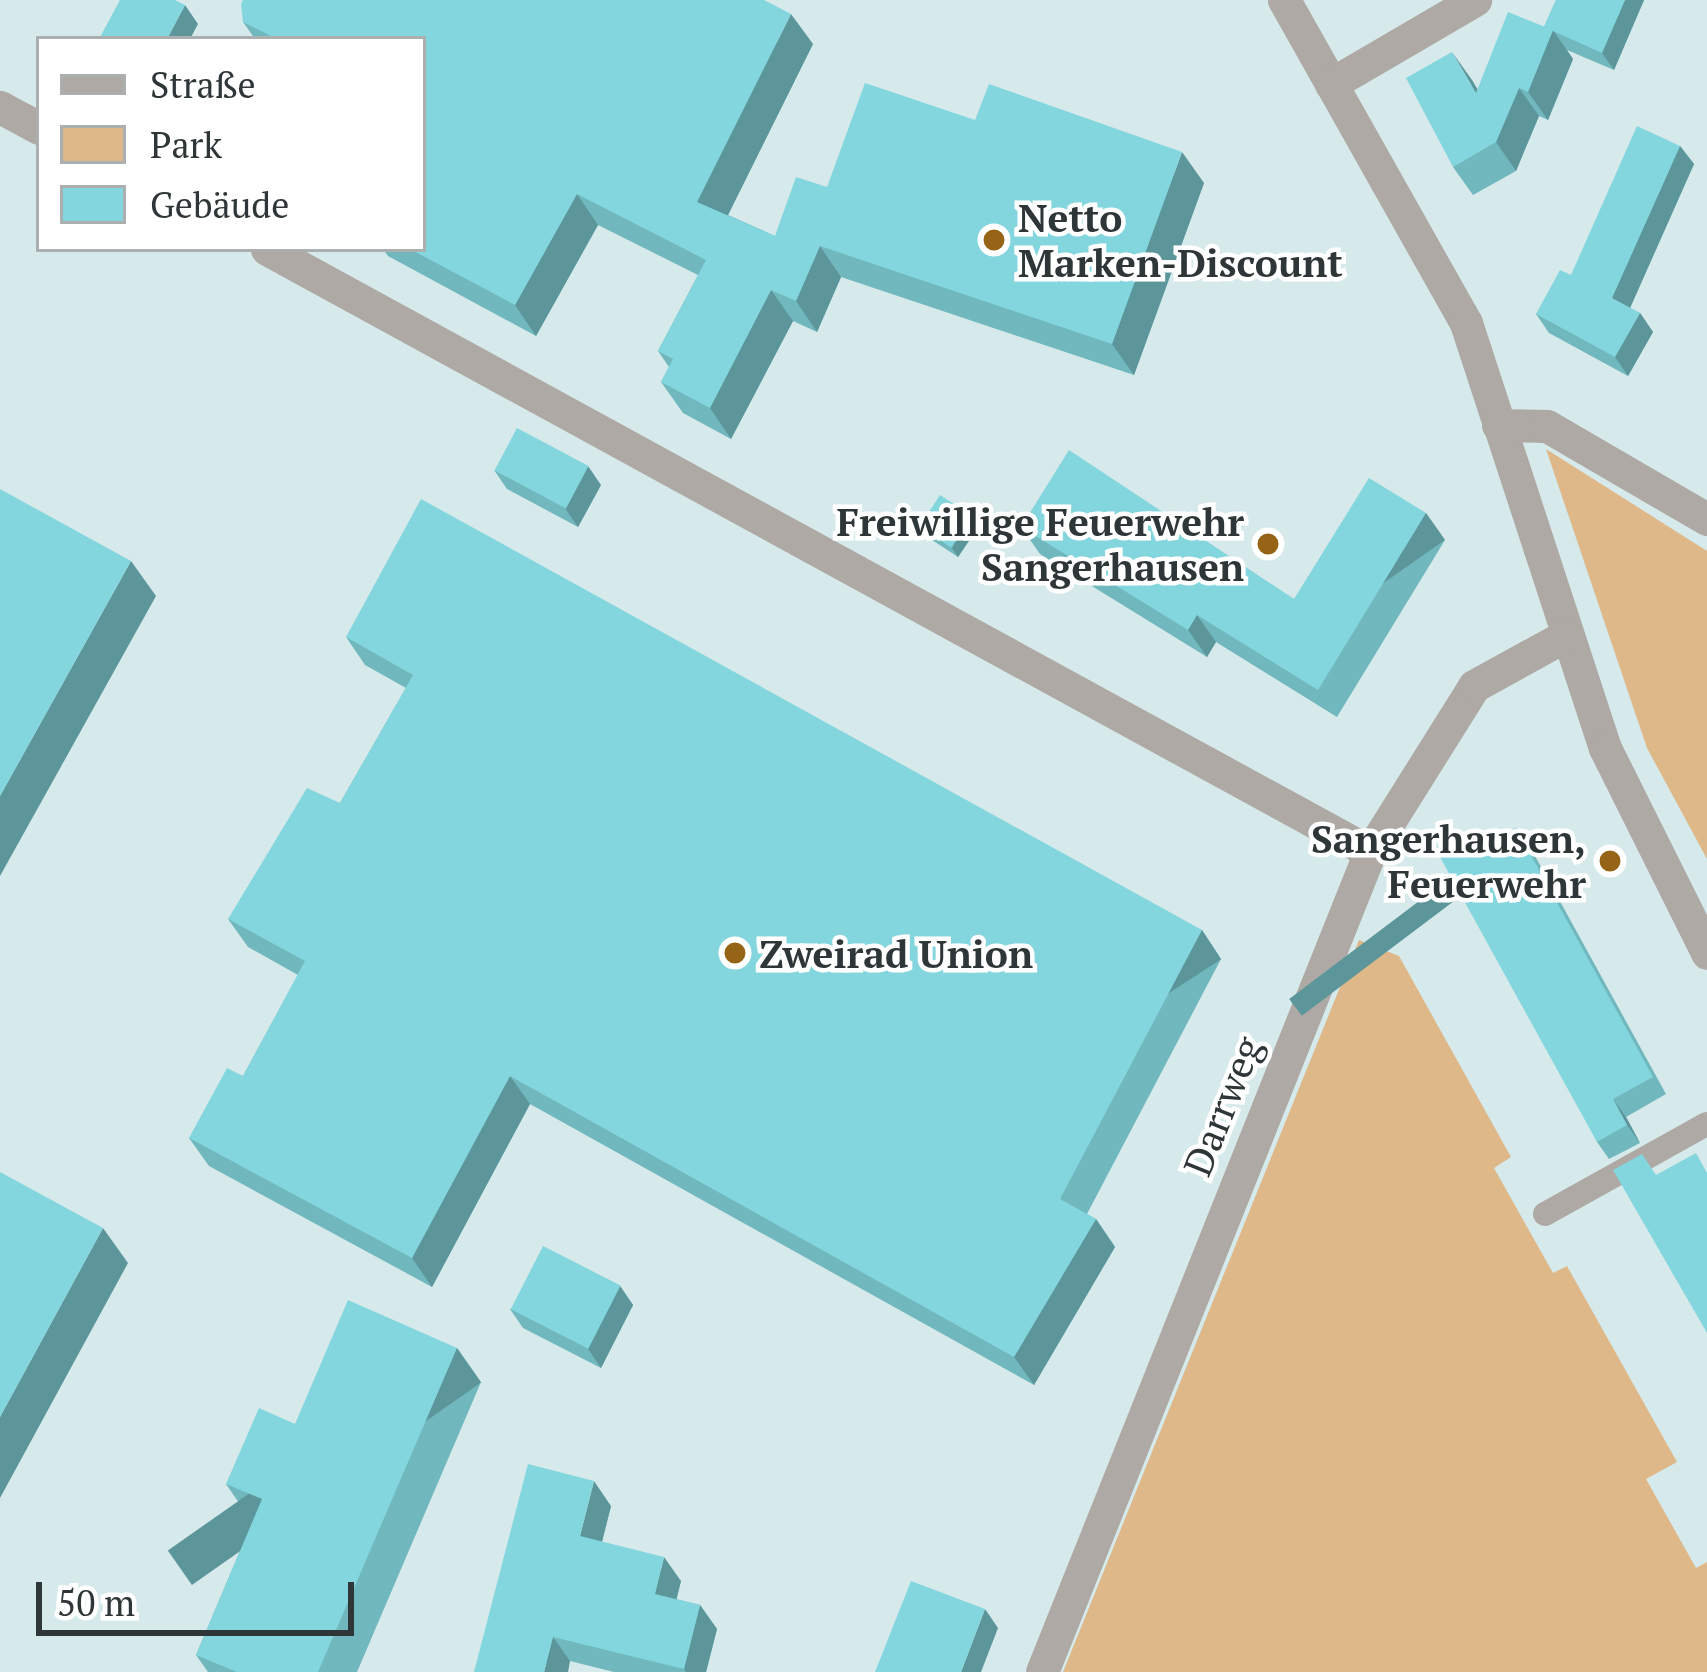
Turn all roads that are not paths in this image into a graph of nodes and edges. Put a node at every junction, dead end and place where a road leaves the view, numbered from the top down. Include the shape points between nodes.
1 (1284, 0) edge
2 (1475, 0) edge
3 (1331, 84) junction
4 (0, 107) edge
5 (36, 126) edge
6 (272, 252) edge
7 (1498, 425) junction
8 (1707, 519) edge
9 (1564, 636) junction
10 (1370, 851) junction
11 (1707, 953) edge
12 (1707, 1124) edge
13 (1545, 1214) dead end
14 (1042, 1672) edge

1 - 3 street
2 - 3 street
3 - 7 street via 1466,323
4 - 5 street
6 - 10 street
7 - 8 street via 1547,426
7 - 9 street
9 - 10 street, Darrweg via 1462,699
9 - 11 street via 1611,763
10 - 14 street, Darrweg
12 - 13 lane

